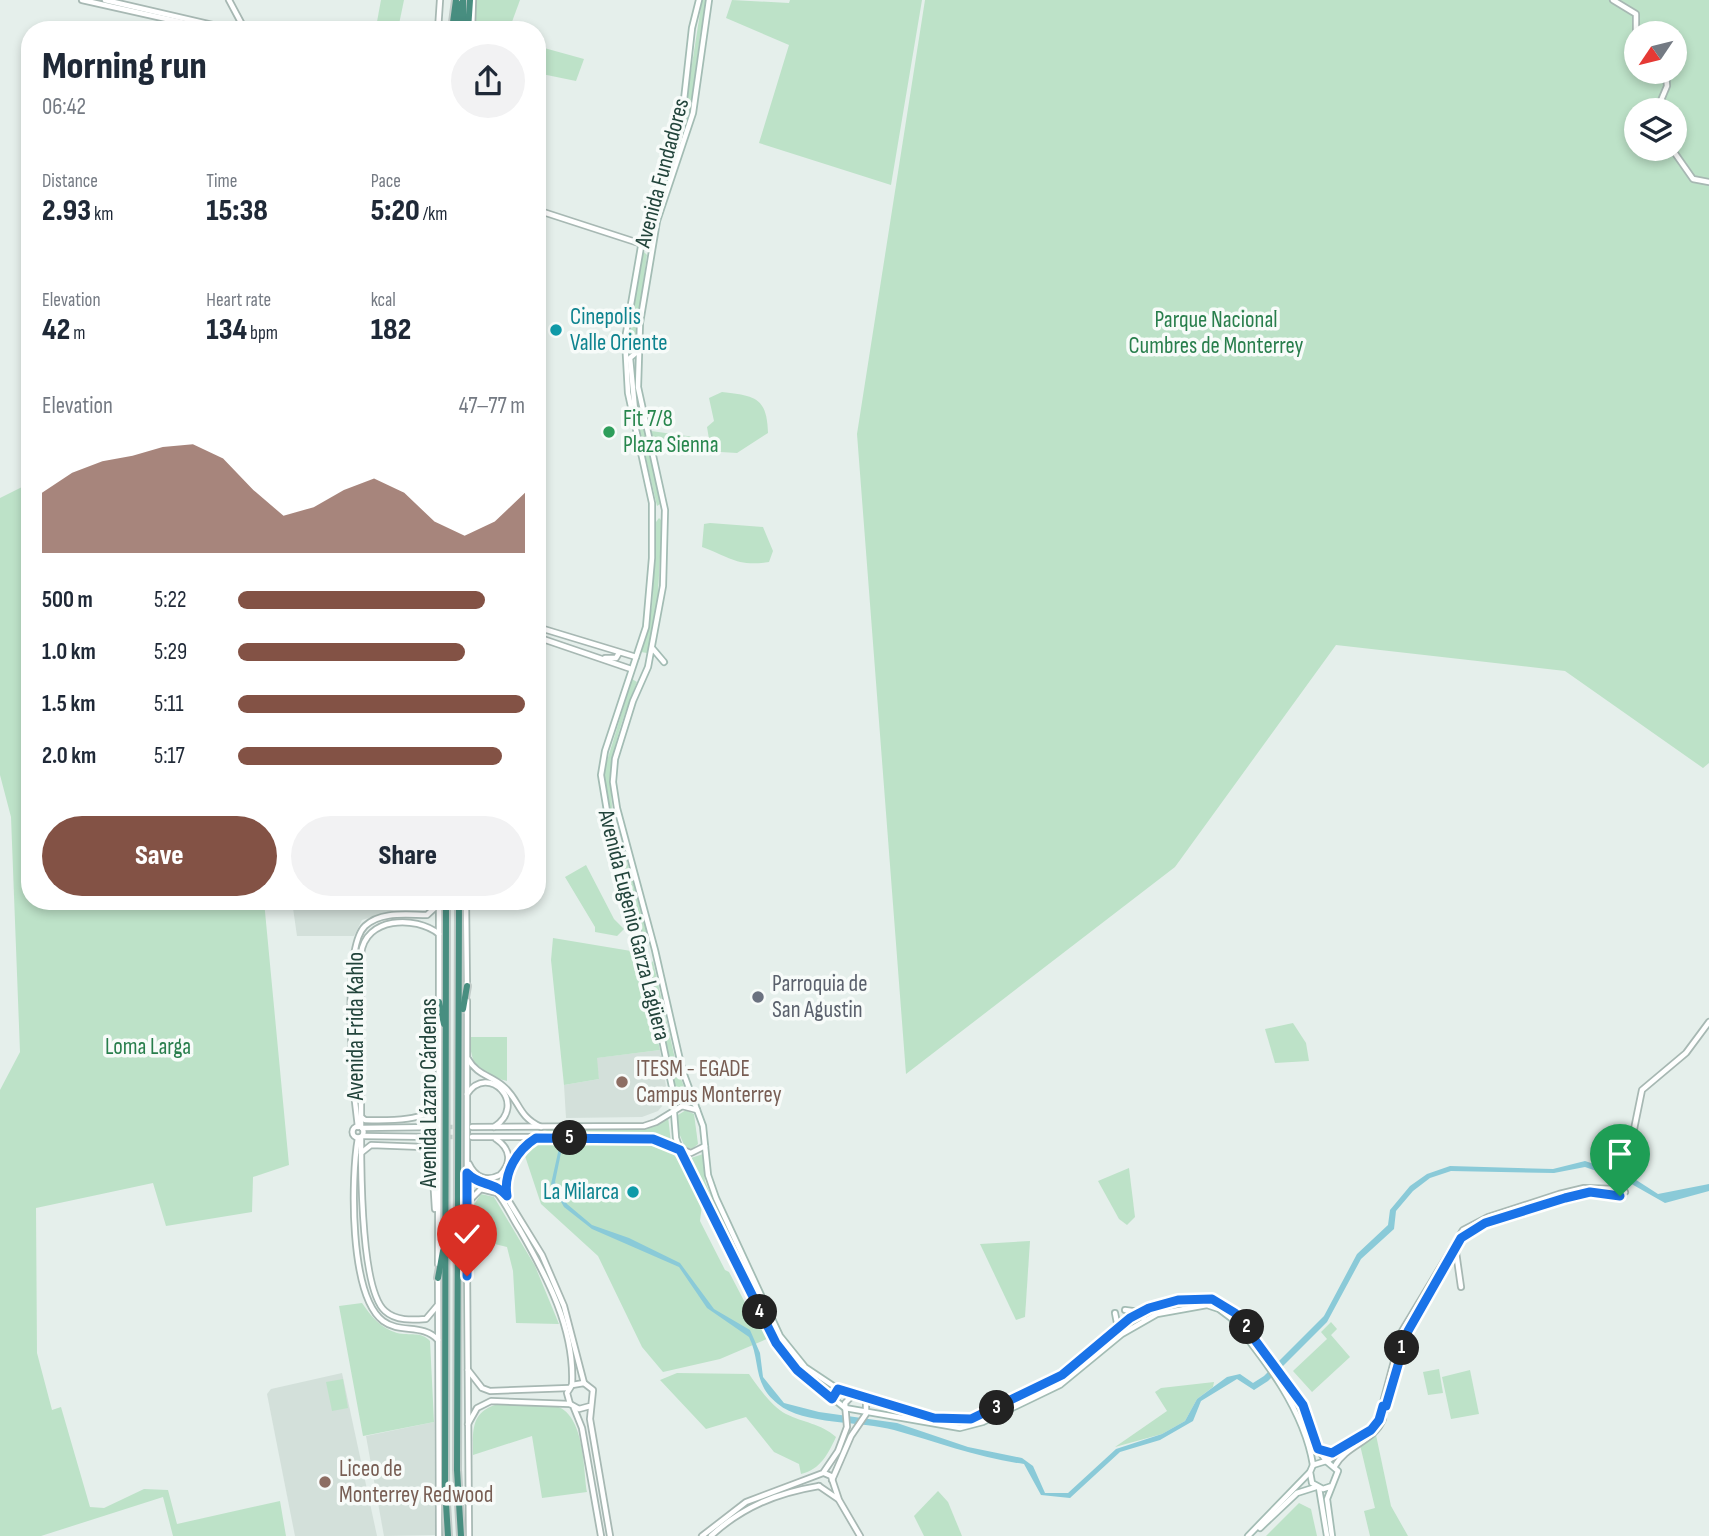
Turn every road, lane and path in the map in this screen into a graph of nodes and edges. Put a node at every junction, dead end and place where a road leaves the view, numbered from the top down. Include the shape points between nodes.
1 (82, 0) edge
2 (105, 0) edge
3 (229, 0) edge
4 (440, 0) edge
5 (471, 0) edge
6 (699, 0) edge
7 (709, 0) edge
8 (1613, 0) edge
9 (459, 1) edge
10 (239, 17) junction
11 (187, 21) joint
12 (236, 21) edge
13 (241, 21) edge
14 (439, 21) edge
15 (454, 21) edge
16 (463, 21) edge
17 (467, 21) edge
18 (1636, 21) edge
19 (1680, 161) edge
20 (1709, 182) edge
21 (546, 213) edge
22 (641, 246) junction
23 (651, 247) junction
24 (637, 351) junction
25 (633, 416) junction
26 (665, 510) joint
27 (652, 511) joint
28 (646, 627) junction
29 (546, 630) edge
30 (552, 632) junction
31 (656, 634) junction
32 (546, 638) edge
33 (546, 640) edge
34 (653, 646) junction
35 (619, 653) junction
36 (636, 656) junction
37 (597, 657) junction
38 (649, 661) junction
39 (664, 662) dead end
40 (631, 669) junction
41 (613, 728) junction
42 (624, 733) junction
43 (609, 740) junction
44 (620, 745) junction
45 (433, 910) edge
46 (441, 910) edge
47 (442, 910) edge
48 (459, 910) edge
49 (466, 910) edge
50 (427, 915) junction
51 (427, 924) junction
52 (439, 934) junction
53 (467, 986) junction
54 (439, 1002) junction
55 (1709, 1022) edge
56 (460, 1028) junction
57 (446, 1039) junction
58 (439, 1046) junction
59 (467, 1058) junction
60 (353, 1087) junction
61 (361, 1094) junction
62 (467, 1094) junction
63 (697, 1110) junction
64 (673, 1111) junction
65 (361, 1117) junction
66 (434, 1126) tunnel mouth
67 (636, 1126) junction
68 (360, 1127) junction
69 (472, 1127) tunnel mouth
70 (493, 1127) junction
71 (542, 1128) junction
72 (361, 1137) junction
73 (435, 1137) tunnel mouth
74 (472, 1137) tunnel mouth
75 (492, 1137) junction
76 (536, 1138) junction
77 (636, 1138) junction
78 (705, 1146) junction
79 (680, 1150) junction
80 (361, 1154) junction
81 (467, 1160) junction
82 (354, 1163) junction
83 (361, 1171) junction
84 (467, 1173) junction
85 (1620, 1188) junction
86 (507, 1196) junction
87 (468, 1203) junction
88 (512, 1212) junction
89 (438, 1220) junction
90 (459, 1223) junction
91 (446, 1224) junction
92 (1454, 1244) junction
93 (1446, 1261) junction
94 (1457, 1266) dead end
95 (467, 1270) junction
96 (438, 1278) junction
97 (1461, 1287) dead end
98 (1169, 1302) junction
99 (438, 1305) junction
100 (1125, 1310) dead end
101 (1141, 1312) junction
102 (1115, 1313) dead end
103 (426, 1319) junction
104 (1144, 1320) junction
105 (1117, 1328) junction
106 (425, 1330) junction
107 (438, 1340) junction
108 (467, 1369) junction
109 (584, 1383) junction
110 (1046, 1384) junction
111 (571, 1386) junction
112 (838, 1389) junction
113 (1049, 1390) junction
114 (490, 1391) junction
115 (556, 1391) junction
116 (853, 1395) junction
117 (832, 1399) junction
118 (866, 1399) junction
119 (491, 1401) junction
120 (556, 1401) junction
121 (881, 1403) junction
122 (572, 1406) junction
123 (590, 1406) junction
124 (1385, 1406) junction
125 (845, 1408) junction
126 (879, 1413) junction
127 (866, 1414) junction
128 (590, 1419) junction
129 (580, 1420) junction
130 (466, 1428) junction
131 (1318, 1449) junction
132 (1337, 1452) junction
133 (1327, 1461) junction
134 (1313, 1465) junction
135 (1335, 1466) junction
136 (1310, 1472) junction
137 (821, 1474) junction
138 (832, 1481) junction
139 (1332, 1486) junction
140 (821, 1487) junction
141 (1318, 1487) junction
142 (1301, 1490) junction
143 (1320, 1499) junction
144 (839, 1500) junction
145 (439, 1536) edge
146 (448, 1536) edge
147 (461, 1536) edge
148 (469, 1536) edge
149 (601, 1536) edge
150 (610, 1536) edge
151 (702, 1536) edge
152 (710, 1536) edge
153 (860, 1536) edge
154 (1250, 1536) edge
155 (1330, 1536) edge

1 - 11 street
2 - 11 street
3 - 10 street
4 - 14 street
5 - 17 highway
6 - 22 street, Avenida Fundadores via 679,126
7 - 23 street, Avenida Fundadores via 693,113
8 - 18 street via 1636,14
9 - 15 highway
9 - 16 highway
10 - 12 street
10 - 13 street
19 - 20 street via 1693,179
21 - 22 street
22 - 23 street
22 - 25 street, Avenida Fundadores via 625,352
23 - 24 street, Avenida Fundadores
24 - 25 street via 630,358
24 - 26 street, Avenida Fundadores via 638,387
25 - 27 street, Avenida Fundadores
26 - 31 street, Avenida Eugenio Garza Lagüera via 663,586
27 - 28 street, Avenida Eugenio Garza Lagüera
28 - 31 street
28 - 36 street, Avenida Eugenio Garza Lagüera
29 - 30 street
30 - 32 street
30 - 35 street
31 - 34 street, Avenida Eugenio Garza Lagüera
33 - 37 street
34 - 38 street, Avenida Eugenio Garza Lagüera
34 - 39 street
35 - 36 street
35 - 37 street via 615,659
36 - 38 street
36 - 40 street, Avenida Eugenio Garza Lagüera
37 - 40 street
38 - 42 street, Avenida Eugenio Garza Lagüera
40 - 41 street, Avenida Eugenio Garza Lagüera
41 - 42 street
41 - 43 street, Avenida Eugenio Garza Lagüera
42 - 44 street, Avenida Eugenio Garza Lagüera
43 - 44 street
43 - 64 street, Avenida Eugenio Garza Lagüera via 602,767 603,799 643,948 671,1078
44 - 63 street, Avenida Eugenio Garza Lagüera via 613,772 617,808 682,1069
45 - 50 street
46 - 52 street, Avenida Lázaro Cárdenas
47 - 57 highway, Avenida Lázaro Cárdenas
48 - 56 highway, Avenida Lázaro Cárdenas
49 - 53 street, Avenida Lázaro Cárdenas
50 - 51 street
50 - 60 street, Avenida Frida Kahlo via 381,917 365,926 356,939 352,959
51 - 52 street
51 - 61 street, Avenida Frida Kahlo via 387,924 363,941
52 - 54 street, Avenida Lázaro Cárdenas
53 - 56 highway
53 - 59 street, Avenida Lázaro Cárdenas
54 - 57 highway
54 - 58 street, Avenida Lázaro Cárdenas
55 - 85 street via 1681,1059 1642,1090
56 - 90 highway, Avenida Lázaro Cárdenas
57 - 91 highway, Avenida Lázaro Cárdenas
58 - 65 street via 432,1061 431,1102 425,1115 412,1119
58 - 89 street, Avenida Lázaro Cárdenas
59 - 62 street, Avenida Lázaro Cárdenas
59 - 71 street via 479,1074 505,1087 519,1112
60 - 61 street
60 - 68 street, Avenida Frida Kahlo
61 - 65 street, Avenida Frida Kahlo
62 - 70 street via 483,1083 496,1085 503,1092 507,1109
62 - 81 street, Avenida Lázaro Cárdenas
63 - 64 street via 686,1105
63 - 78 street, Avenida Eugenio Garza Lagüera
64 - 67 street via 652,1124
64 - 79 street, Avenida Eugenio Garza Lagüera
65 - 68 street, Avenida Frida Kahlo
66 - 68 street
67 - 71 street
67 - 77 street
68 - 72 street
68 - 72 street via 353,1133
69 - 70 street
70 - 71 street
72 - 73 street
72 - 80 street
72 - 82 street
74 - 75 street
75 - 76 street
75 - 81 street via 503,1143 509,1156 500,1175 479,1176
76 - 77 street
76 - 86 street via 517,1155 507,1180
77 - 79 street via 657,1140
78 - 79 street via 691,1153
78 - 112 street, Avenida Eugenio Garza Lagüera via 711,1186 780,1336 805,1367
79 - 117 street, Avenida Eugenio Garza Lagüera via 776,1343 797,1370
80 - 83 street
80 - 89 street via 371,1145 415,1145 426,1150 432,1159
81 - 84 street, Avenida Lázaro Cárdenas
82 - 83 street
82 - 106 street via 359,1258 370,1306 391,1326
83 - 103 street via 364,1229 377,1301 396,1317
84 - 86 street via 499,1187
84 - 87 street, Avenida Lázaro Cárdenas
85 - 92 street via 1584,1188 1548,1197 1478,1221
85 - 92 street via 1624,1194 1620,1196 1590,1192 1549,1202 1479,1226
86 - 88 street
87 - 88 street via 478,1191 489,1189
87 - 95 street, Avenida Lázaro Cárdenas
88 - 109 street via 559,1291
88 - 111 street via 556,1301 571,1359
89 - 96 street, Avenida Lázaro Cárdenas
90 - 95 highway
90 - 147 highway, Avenida Lázaro Cárdenas via 457,1470
91 - 96 highway
91 - 146 highway, Avenida Lázaro Cárdenas
92 - 93 street
92 - 97 street
92 - 124 street via 1402,1331
93 - 94 street via 1453,1259
93 - 124 street via 1408,1331
95 - 108 street, Avenida Lázaro Cárdenas
96 - 99 street, Avenida Lázaro Cárdenas
98 - 101 street, Avenida Eugenio Garza Lagüera
98 - 104 street
98 - 131 street, Avenida Eugenio Garza Lagüera via 1212,1299 1231,1308 1303,1405
99 - 103 street
99 - 107 street, Avenida Lázaro Cárdenas
100 - 101 street
101 - 105 street, Avenida Eugenio Garza Lagüera
102 - 105 street
103 - 106 street
104 - 113 street, Avenida Eugenio Garza Lagüera via 1074,1376
104 - 134 street, Avenida Eugenio Garza Lagüera via 1192,1306 1226,1313 1299,1416
105 - 110 street, Avenida Eugenio Garza Lagüera via 1084,1359
106 - 107 street
107 - 145 street, Avenida Lázaro Cárdenas
108 - 114 street
108 - 130 street, Avenida Lázaro Cárdenas
109 - 111 street
109 - 123 street via 594,1395
110 - 113 street
110 - 121 street, Avenida Eugenio Garza Lagüera via 963,1420 934,1418
111 - 115 street
111 - 122 street via 567,1399
112 - 116 street, Avenida Eugenio Garza Lagüera
112 - 117 street
113 - 126 street, Avenida Eugenio Garza Lagüera via 960,1428
114 - 115 street
114 - 119 street
115 - 120 street
116 - 118 street, Avenida Eugenio Garza Lagüera
116 - 125 street
117 - 125 street, Avenida Eugenio Garza Lagüera
118 - 121 street, Avenida Eugenio Garza Lagüera
118 - 127 street
119 - 120 street
119 - 130 street via 477,1408
120 - 122 street
121 - 126 street
122 - 123 street
122 - 129 street
123 - 128 street
124 - 132 street via 1377,1425
124 - 135 street via 1378,1428 1341,1456
125 - 127 street, Avenida Eugenio Garza Lagüera
125 - 137 street via 847,1427 838,1451
126 - 127 street, Avenida Eugenio Garza Lagüera
127 - 138 street
128 - 129 street
128 - 150 street
129 - 149 street
130 - 148 street, Avenida Lázaro Cárdenas
131 - 132 street
131 - 133 street, Avenida Eugenio Garza Lagüera
132 - 133 street
133 - 134 street
133 - 135 street
134 - 136 street
135 - 139 street via 1338,1477
136 - 141 street
136 - 154 street
137 - 138 street
137 - 140 street
137 - 151 street via 746,1502
138 - 140 street
138 - 144 street
139 - 141 street
139 - 155 street via 1327,1506
140 - 144 street
140 - 152 street via 761,1501
141 - 142 street
141 - 143 street
142 - 143 street
142 - 154 street
143 - 155 street
144 - 153 street

